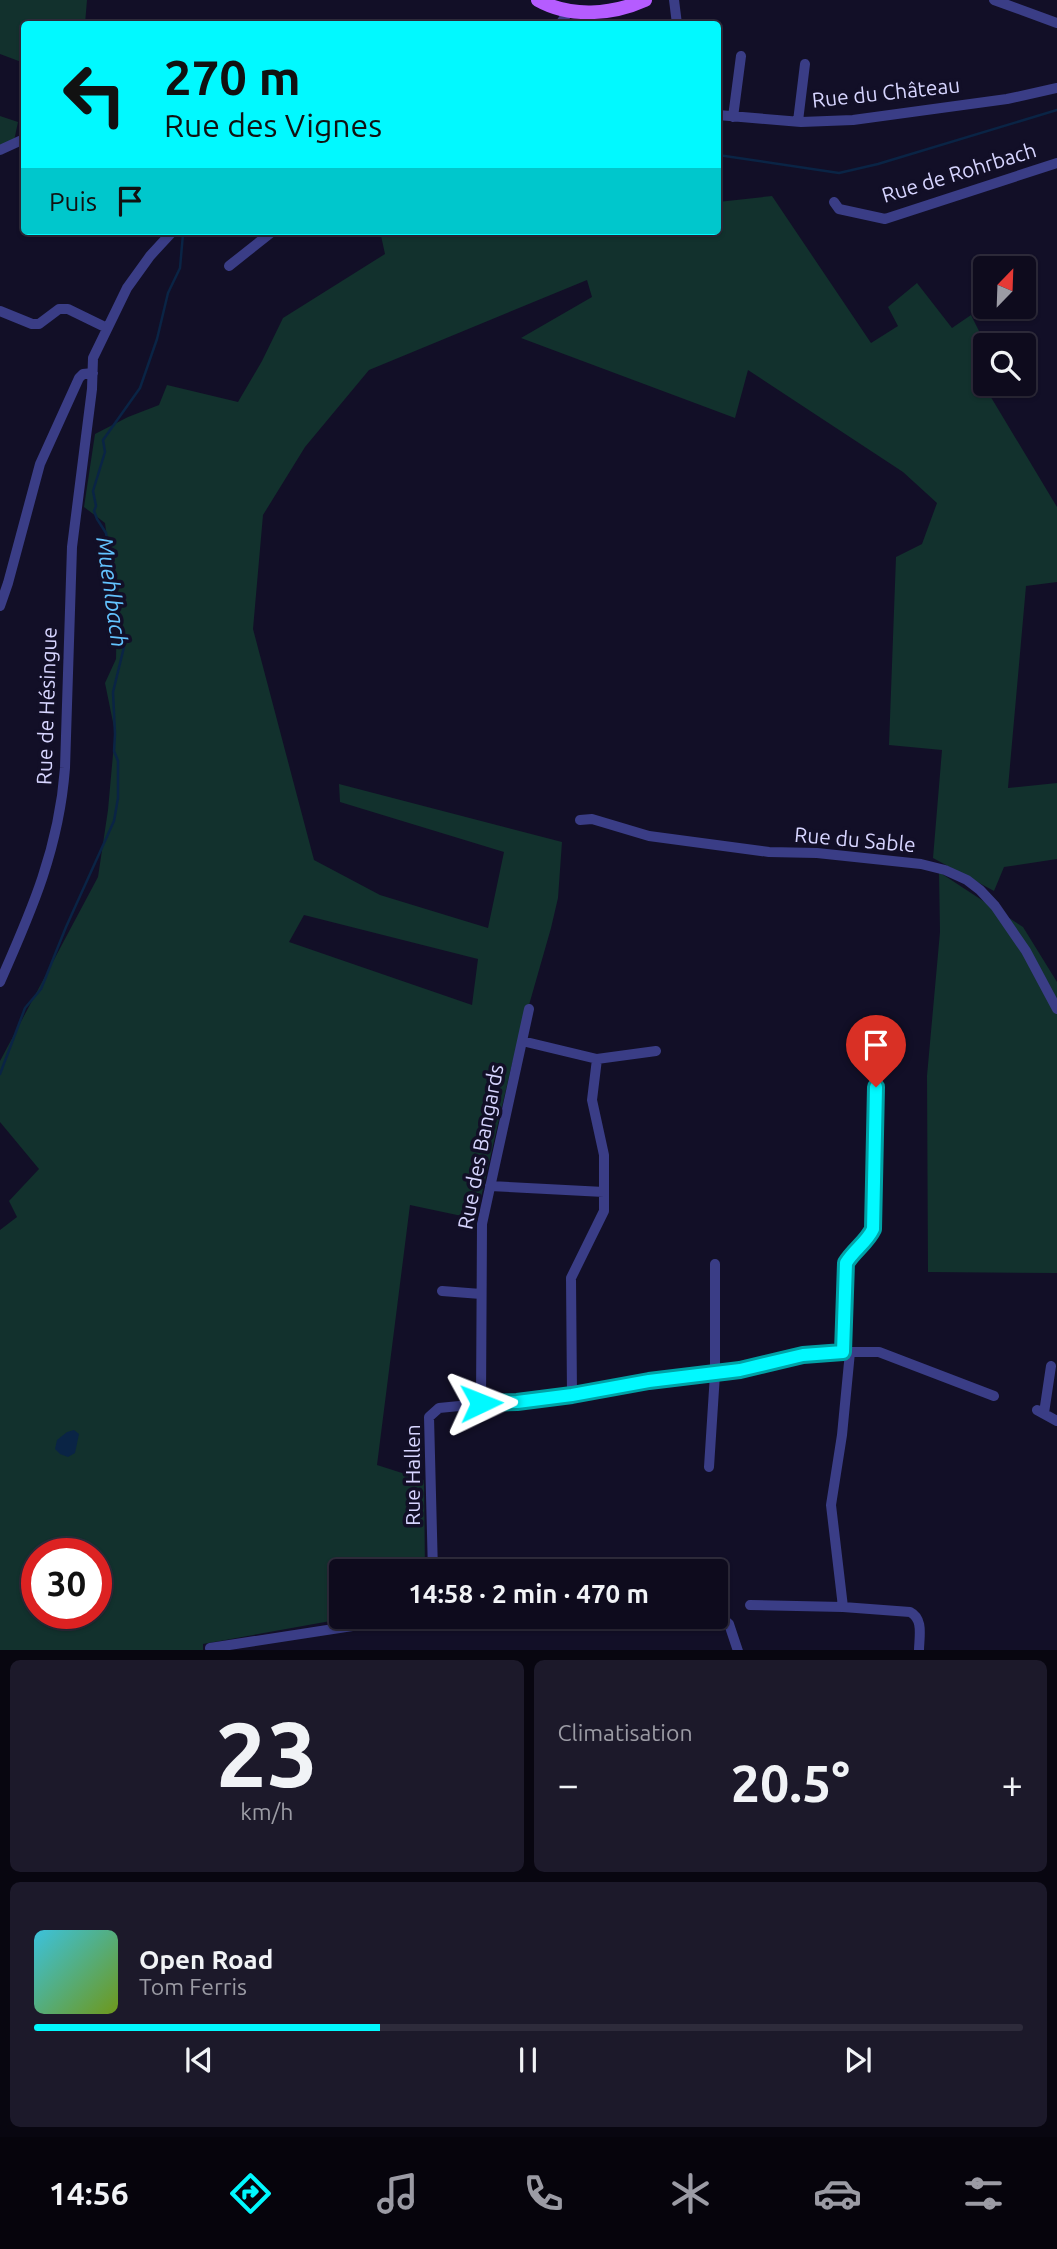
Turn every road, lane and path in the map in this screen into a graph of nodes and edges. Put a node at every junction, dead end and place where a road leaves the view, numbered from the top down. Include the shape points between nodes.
1 (538, 0) edge
2 (645, 0) edge
3 (674, 0) edge
4 (995, 0) edge
5 (569, 11) junction
6 (562, 21) edge
7 (677, 21) edge
8 (1057, 23) edge
9 (741, 56) dead end
10 (805, 64) dead end
11 (1057, 88) edge
12 (721, 116) edge
13 (733, 117) junction
14 (798, 121) junction
15 (21, 140) edge
16 (0, 150) edge
17 (1057, 163) edge
18 (834, 202) dead end
19 (169, 235) edge
20 (268, 235) edge
21 (229, 266) dead end
22 (0, 311) edge
23 (107, 328) junction
24 (93, 373) junction
25 (0, 607) edge
26 (580, 820) dead end
27 (0, 982) edge
28 (529, 1009) dead end
29 (1057, 1009) edge
30 (522, 1041) junction
31 (656, 1051) dead end
32 (597, 1059) junction
33 (876, 1087) dead end
34 (490, 1186) junction
35 (604, 1192) junction
36 (715, 1264) dead end
37 (442, 1291) dead end
38 (481, 1294) junction
39 (846, 1352) junction
40 (1051, 1366) dead end
41 (715, 1374) junction
42 (572, 1395) junction
43 (994, 1396) dead end
44 (481, 1403) junction
45 (1057, 1421) edge
46 (709, 1467) dead end
47 (433, 1559) edge
48 (750, 1605) dead end
49 (843, 1607) junction
50 (728, 1623) edge
51 (333, 1629) edge
52 (210, 1648) dead end
53 (738, 1650) edge
54 (919, 1650) edge

1 - 5 main road
2 - 5 main road via 592,13
3 - 7 street
4 - 8 street
5 - 6 street
9 - 13 street
10 - 14 street
11 - 14 street, Rue du Château via 853,120
12 - 13 street, Rue du Château
13 - 14 street, Rue du Château
15 - 16 street
17 - 18 street, Rue de Rohrbach via 885,219 839,209
19 - 23 street, Rue de Hésingue via 127,288
20 - 21 street
22 - 23 street via 39,324 59,309 68,309
23 - 24 street, Rue de Hésingue via 94,354
24 - 25 street via 79,378 43,456
24 - 27 street, Rue de Hésingue via 71,557 60,811 43,881
26 - 29 street, Rue du Sable via 649,836 945,870 967,880 995,906
28 - 30 street, Rue des Bangards
30 - 32 street
30 - 34 street, Rue des Bangards
31 - 32 street
32 - 35 street via 592,1100 604,1155
33 - 39 street via 873,1229 846,1263
34 - 35 street
34 - 38 street, Rue des Bangards via 482,1224
35 - 42 street via 604,1211 571,1278
36 - 41 street
37 - 38 street
38 - 44 street, Rue des Bangards
39 - 41 street, Rue Hallen via 803,1355
39 - 43 street, Rue Hallen via 879,1352
39 - 49 street via 842,1435 831,1505
40 - 45 street via 1041,1411
41 - 42 street, Rue Hallen
41 - 46 street
42 - 44 street, Rue Hallen
44 - 47 street, Rue Hallen via 439,1408 429,1417
48 - 49 street
49 - 54 street via 916,1615
50 - 53 street
51 - 52 street

